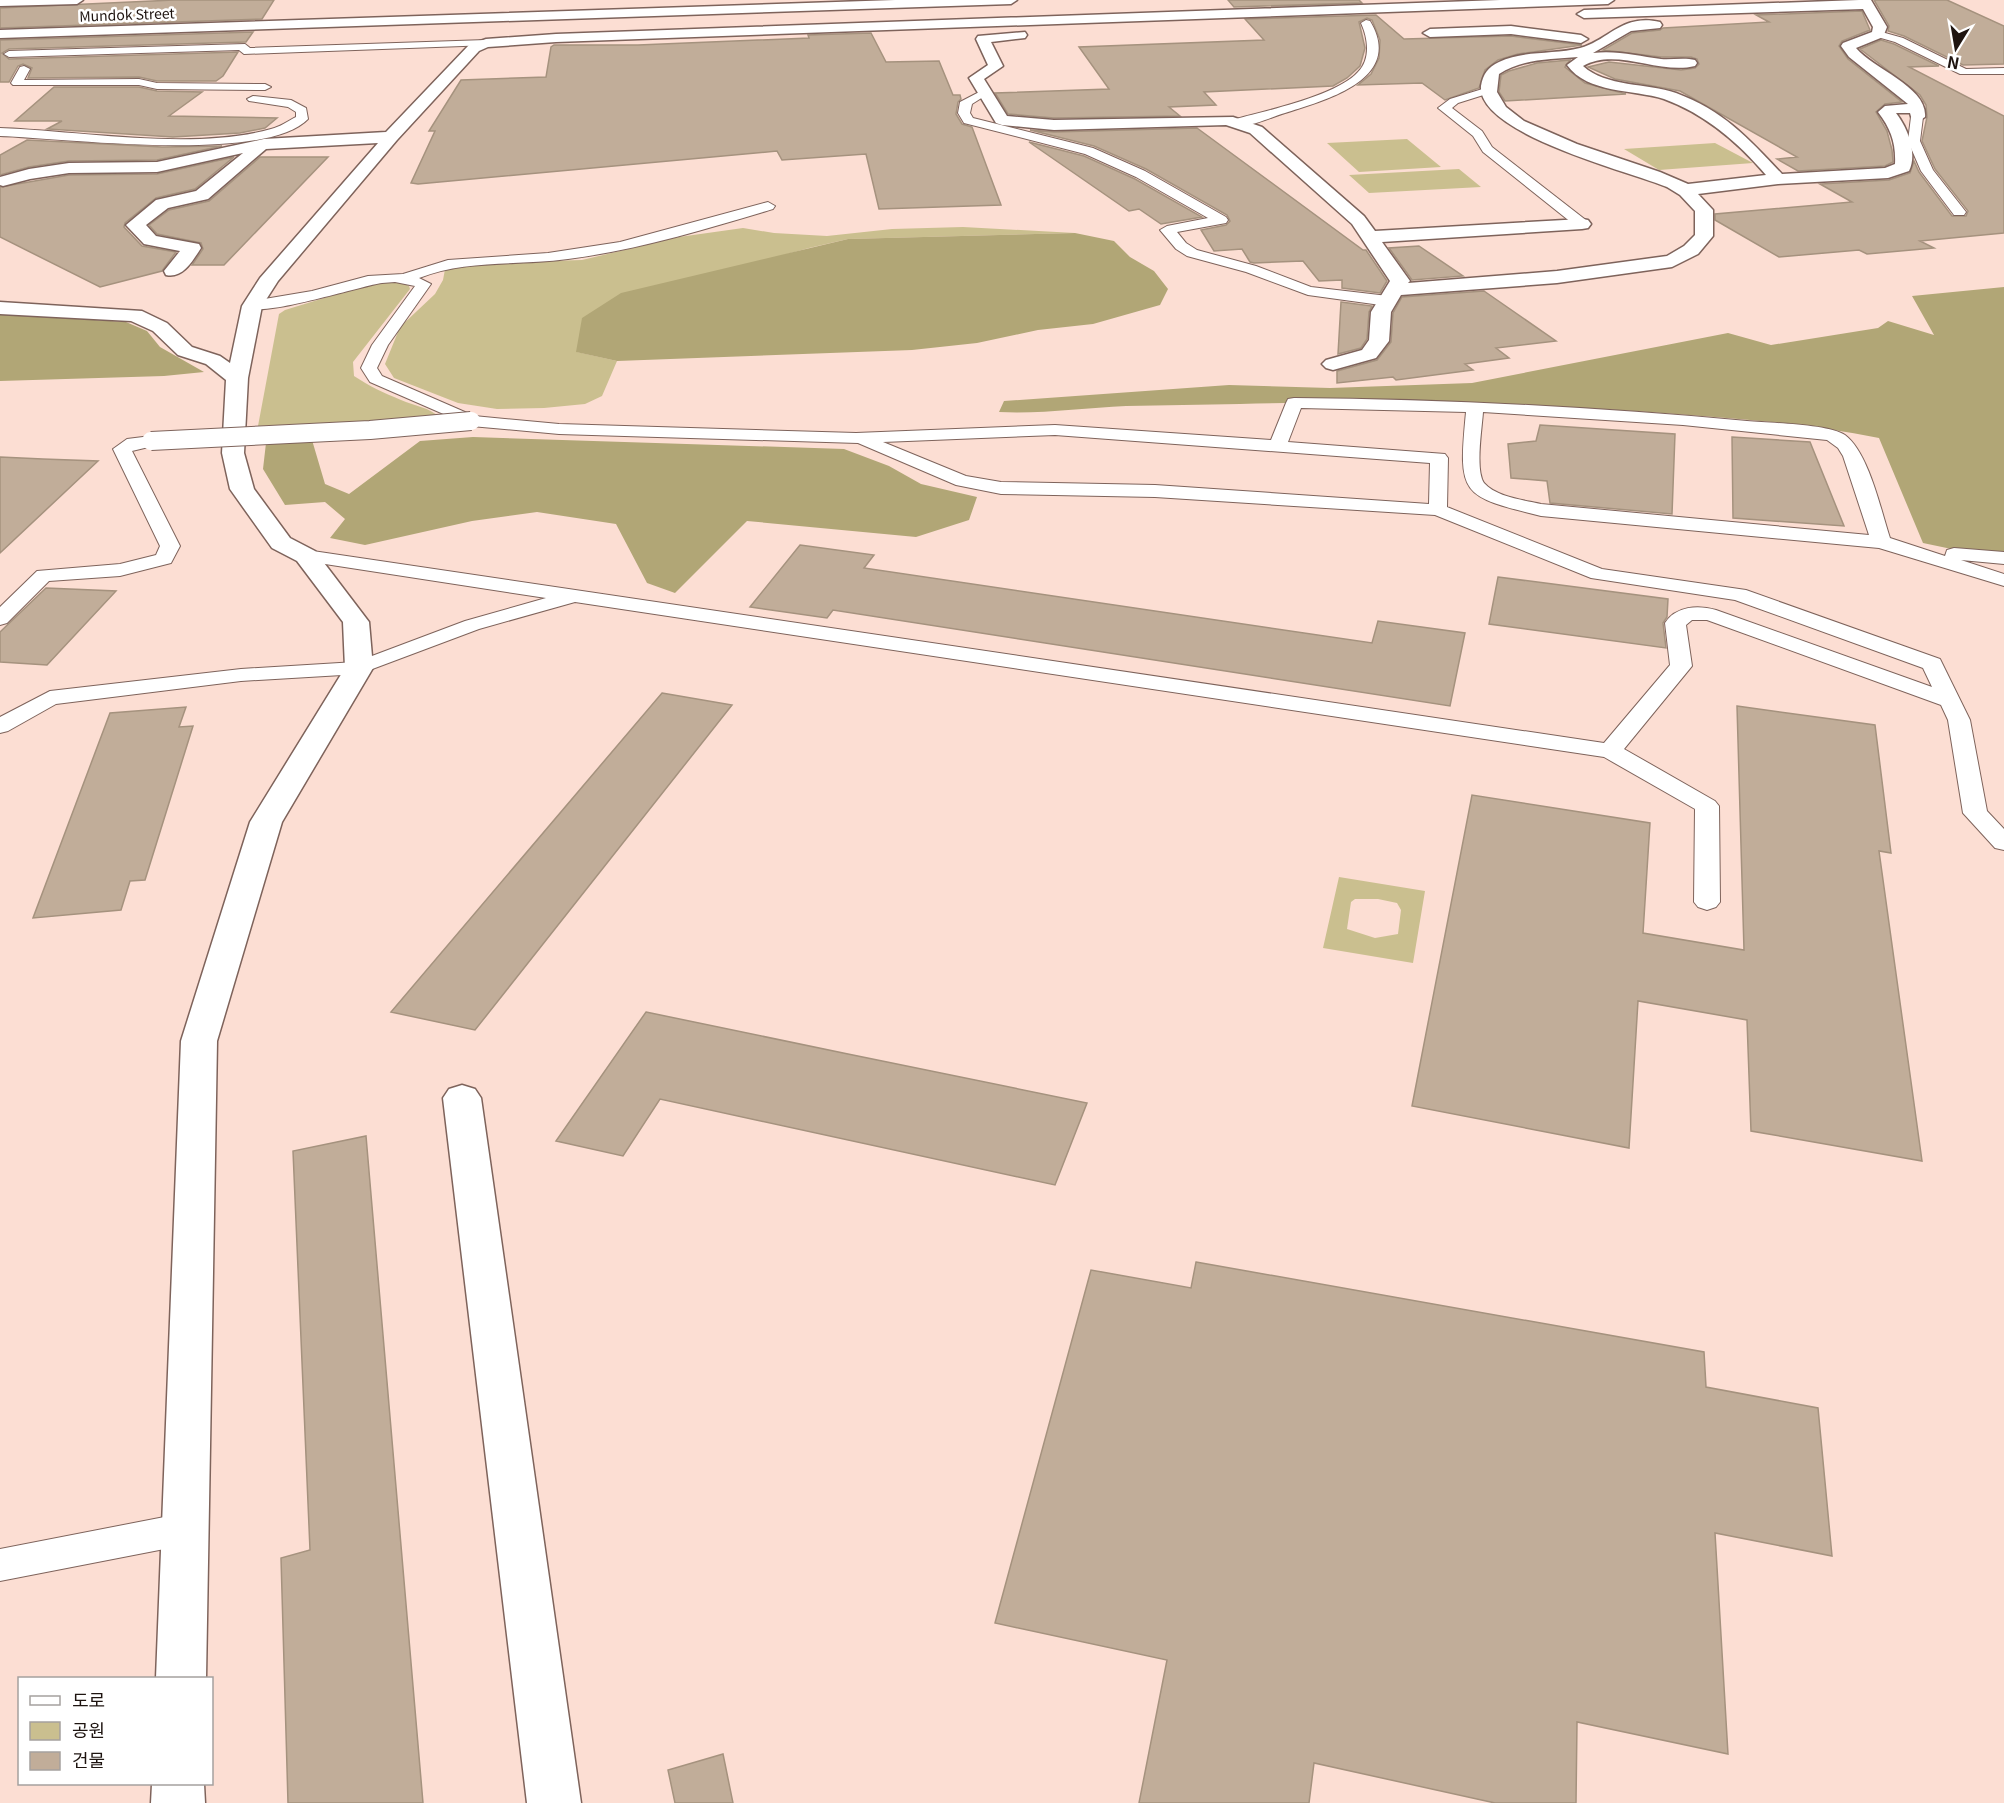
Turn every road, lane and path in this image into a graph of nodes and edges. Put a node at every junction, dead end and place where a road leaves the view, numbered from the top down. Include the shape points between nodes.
1 (77, 0) edge
2 (993, 0) edge
3 (1011, 0) edge
4 (1608, 0) edge
5 (0, 2) edge
6 (1866, 2) edge
7 (1729, 9) junction
8 (498, 18) junction
9 (1366, 22) junction
10 (1430, 33) dead end
11 (0, 34) edge
12 (1878, 34) junction
13 (1603, 42) junction
14 (486, 43) junction
15 (9, 54) dead end
16 (1690, 63) dead end
17 (24, 69) dead end
18 (2004, 71) edge
19 (1489, 90) junction
20 (985, 92) junction
21 (253, 99) junction
22 (242, 111) dead end
23 (1918, 112) junction
24 (1240, 122) junction
25 (0, 132) edge
26 (391, 137) junction
27 (264, 144) junction
28 (1778, 180) junction
29 (3, 181) dead end
30 (1684, 190) junction
31 (768, 206) dead end
32 (1562, 207) junction
33 (1539, 209) dead end
34 (1959, 212) dead end
35 (1381, 219) dead end
36 (1358, 220) junction
37 (1582, 224) joint
38 (1369, 237) junction
39 (173, 271) dead end
40 (408, 277) junction
41 (1392, 296) junction
42 (252, 306) junction
43 (0, 308) edge
44 (1333, 364) dead end
45 (237, 378) junction
46 (1475, 406) junction
47 (471, 421) junction
48 (856, 438) junction
49 (1278, 446) junction
50 (1438, 510) junction
51 (1881, 542) junction
52 (1906, 551) junction
53 (306, 556) junction
54 (2004, 558) edge
55 (2004, 580) edge
56 (577, 595) junction
57 (0, 619) edge
58 (359, 668) junction
59 (1950, 700) junction
60 (0, 726) edge
61 (1610, 751) junction
62 (2004, 843) edge
63 (1707, 902) dead end
64 (462, 1098) dead end
65 (185, 1529) junction
66 (0, 1565) edge
67 (181, 1677) edge
68 (178, 1785) edge
69 (178, 1803) edge
70 (554, 1803) edge

1 - 5 street
2 - 3 street, Mundok Street
2 - 8 street, Mundok Street
4 - 14 street
6 - 7 street
6 - 12 street via 1880,27
7 - 9 street
7 - 13 street via 1734,19 1634,26
8 - 11 street, Mundok Street
8 - 14 street
9 - 20 street via 987,37 983,43 996,66 976,78
9 - 24 lane via 1373,53 1362,75 1300,104
10 - 13 street via 1511,30
12 - 18 lane via 1965,72
12 - 23 street via 1848,46 1912,98
13 - 19 street via 1584,52 1505,64 1492,72
14 - 15 lane via 283,55 244,51 245,47
14 - 26 street via 474,48
16 - 28 street via 1608,57 1580,60 1574,65 1581,73 1602,81 1669,96 1728,127
17 - 21 lane via 17,83 140,82 157,86 268,82
19 - 30 street via 1494,104 1538,135 1627,165
19 - 32 lane via 1444,108 1478,134 1487,149
20 - 24 street via 1002,120 1025,124
20 - 41 lane via 966,102 964,113 968,120 1090,151 1150,179 1221,220 1167,230 1192,254 1251,269 1308,291
21 - 22 lane
21 - 25 lane via 291,104 302,111 302,119 272,134 215,141
23 - 28 street via 1886,112 1896,121 1903,167 1888,173
23 - 34 lane via 1914,141 1927,171
24 - 36 street via 1256,130
26 - 27 street
26 - 42 street via 270,278
27 - 29 street via 157,167 69,168
27 - 39 street via 202,195 162,204 135,225 150,240 192,248
28 - 30 street
30 - 41 street via 1704,210 1704,236 1691,250 1672,261
31 - 40 lane via 622,247 565,256 452,262
32 - 33 street
32 - 37 lane
35 - 36 street
36 - 38 street
37 - 38 street
38 - 41 street via 1400,281
40 - 42 lane via 381,277 313,296
40 - 47 lane via 424,284 375,350 369,368 376,379
41 - 44 street via 1382,312 1379,341 1369,354
42 - 45 street
43 - 45 street via 135,315 160,327 185,351 213,360
45 - 53 street via 233,453 242,489 281,543
46 - 49 lane via 1294,403
46 - 51 lane via 1639,416 1785,429 1837,438 1852,454
46 - 51 lane via 1471,474 1476,485 1503,501 1541,510
47 - 48 lane via 559,429
47 - 57 lane, bridge via 133,443 122,449 170,546 164,559 146,566 91,574 44,575
48 - 49 lane via 1055,430
48 - 50 lane via 962,481 1000,488 1155,491
49 - 50 lane via 1439,458
50 - 59 lane via 1598,574 1739,594 1932,664
51 - 52 lane
52 - 54 lane
52 - 55 lane
53 - 56 lane
53 - 58 street via 356,622
56 - 58 lane via 472,625
56 - 61 lane
58 - 60 lane via 241,675 50,698
58 - 65 street via 266,822 199,1041
59 - 61 lane via 1709,614 1687,614 1675,623 1681,666
59 - 62 lane via 1959,720 1975,813
61 - 63 lane via 1707,806
64 - 70 street
65 - 66 lane
65 - 67 street
68 - 69 street

